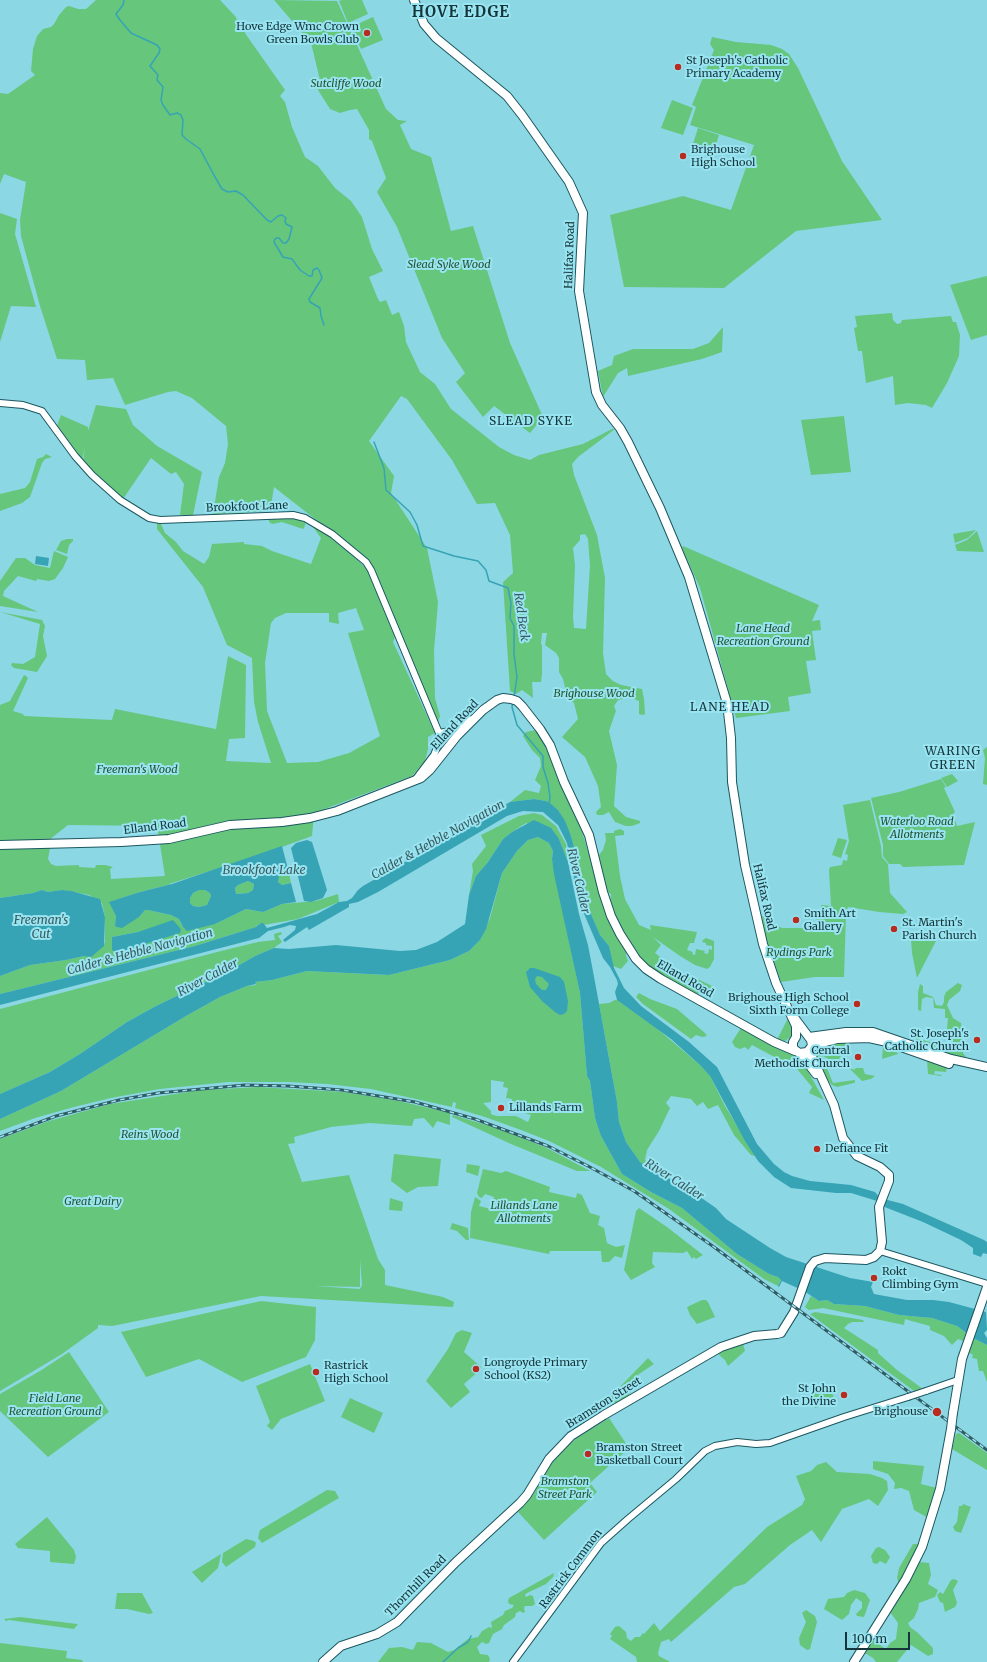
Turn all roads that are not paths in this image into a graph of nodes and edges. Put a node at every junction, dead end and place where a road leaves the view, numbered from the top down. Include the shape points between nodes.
1 (414, 0) edge
2 (0, 403) edge
3 (473, 720) junction
4 (439, 733) junction
5 (414, 781) junction
6 (0, 845) edge
7 (790, 1012) junction
8 (808, 1037) junction
9 (794, 1039) junction
10 (774, 1042) junction
11 (810, 1050) junction
12 (798, 1052) junction
13 (987, 1067) edge
14 (987, 1072) edge
15 (829, 1095) junction
16 (880, 1251) junction
17 (987, 1284) edge
18 (987, 1287) edge
19 (958, 1380) junction
20 (478, 1542) joint
21 (323, 1662) edge
22 (513, 1662) edge
23 (854, 1662) edge

1 - 7 main road, Halifax Road via 424,24 436,38 507,96 552,157 574,192 583,213 579,291 596,392 602,405 622,432 660,508 689,577 725,697 731,738 732,782 745,864 763,944 776,983
2 - 4 street, Brookfoot Lane via 23,405 42,411 92,476 120,500 149,518 160,520 294,515 305,518 332,534 366,562 371,570
3 - 4 street via 465,721 450,731
3 - 5 main road, Elland Road via 430,770
3 - 10 main road, Elland Road via 496,700 513,699 520,704 550,745 588,835 611,916 633,954 653,974
4 - 5 street via 434,755
5 - 6 main road, Elland Road via 337,811 310,818 240,823 179,838 142,842
7 - 8 main road, Halifax Road
7 - 9 main road, Halifax Road via 796,1026
8 - 9 main road via 802,1034
8 - 11 main road, Halifax Road via 812,1043
8 - 13 main road via 851,1031 873,1032 951,1059
9 - 10 main road
9 - 12 main road, Halifax Road
10 - 12 main road, Elland Road
11 - 12 main road
11 - 14 main road via 817,1044 837,1039 869,1038 956,1066
11 - 15 main road, Halifax Road
12 - 15 main road, Halifax Road via 810,1065
15 - 16 main road, Halifax Road via 843,1138 857,1156 880,1167 889,1176 879,1210 882,1244
16 - 17 street
16 - 20 main road, Bramston Street via 866,1260 818,1259 812,1264 792,1316 784,1329 777,1334 754,1336 721,1347 578,1431 553,1454 520,1503
18 - 19 main road via 967,1343
19 - 22 street, Rastrick Common, bridge via 770,1443 737,1442 707,1450 601,1543
19 - 23 main road, bridge via 940,1490 922,1547 906,1579
20 - 21 main road, Thornhill Road via 397,1622 376,1634 340,1646

